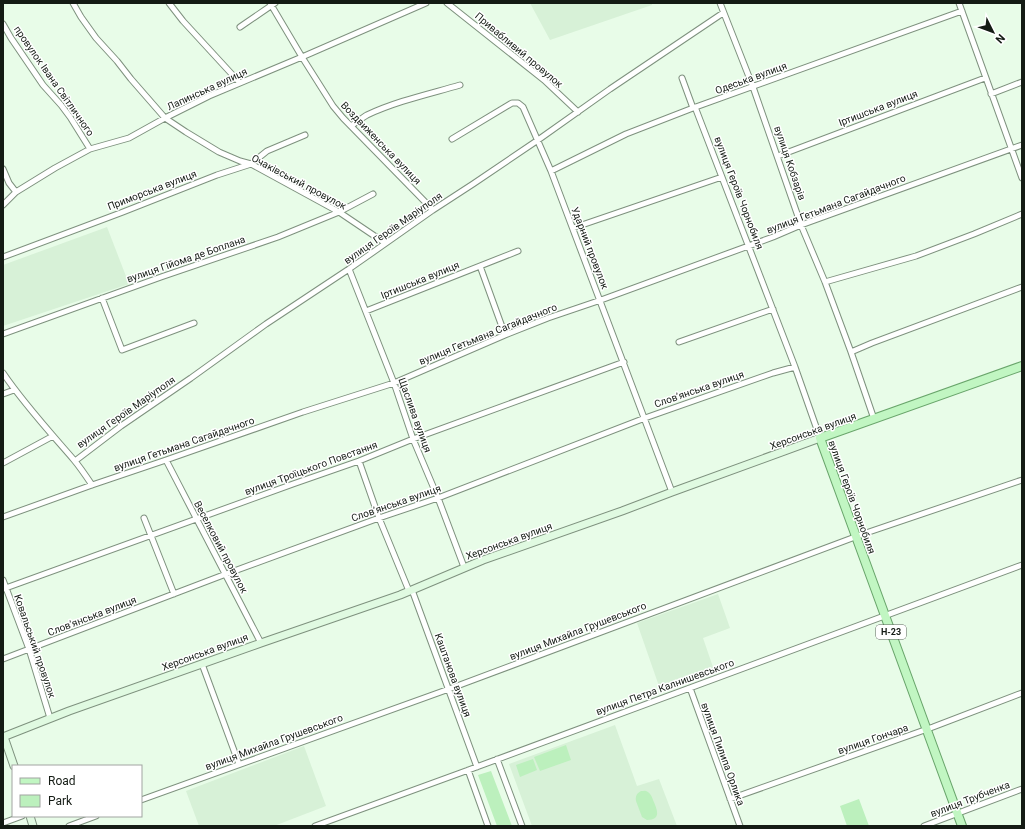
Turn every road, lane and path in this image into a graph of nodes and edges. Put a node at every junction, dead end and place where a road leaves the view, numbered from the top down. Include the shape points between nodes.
1 (73, 3) edge
2 (169, 3) edge
3 (426, 3) edge
4 (447, 3) edge
5 (720, 3) edge
6 (959, 3) edge
7 (272, 4) edge
8 (962, 11) junction
9 (724, 13) junction
10 (3, 24) edge
11 (240, 27) dead end
12 (302, 58) junction
13 (682, 78) dead end
14 (985, 78) junction
15 (240, 82) junction
16 (1022, 82) edge
17 (460, 85) dead end
18 (753, 87) junction
19 (992, 94) junction
20 (694, 108) junction
21 (578, 112) junction
22 (165, 118) junction
23 (352, 126) junction
24 (305, 135) dead end
25 (452, 139) dead end
26 (538, 140) junction
27 (1022, 145) edge
28 (90, 149) junction
29 (1011, 149) junction
30 (778, 156) junction
31 (251, 164) junction
32 (3, 169) edge
33 (551, 171) junction
34 (722, 177) junction
35 (1022, 178) edge
36 (16, 192) junction
37 (373, 194) dead end
38 (3, 205) edge
39 (433, 210) junction
40 (339, 212) junction
41 (1022, 214) edge
42 (801, 225) junction
43 (573, 228) junction
44 (385, 243) junction
45 (749, 246) junction
46 (518, 251) dead end
47 (3, 257) edge
48 (480, 266) junction
49 (349, 269) junction
50 (825, 282) junction
51 (1022, 287) edge
52 (102, 298) junction
53 (600, 300) junction
54 (773, 309) junction
55 (366, 311) junction
56 (194, 323) dead end
57 (3, 334) edge
58 (505, 335) junction
59 (679, 342) dead end
60 (851, 352) junction
61 (624, 362) junction
62 (1022, 366) edge
63 (795, 367) junction
64 (3, 373) edge
65 (394, 383) junction
66 (14, 390) junction
67 (3, 394) edge
68 (645, 418) junction
69 (874, 419) junction
70 (53, 436) junction
71 (820, 438) junction
72 (414, 439) junction
73 (166, 460) junction
74 (75, 461) junction
75 (359, 461) junction
76 (3, 463) edge
77 (1022, 480) edge
78 (92, 485) junction
79 (672, 492) junction
80 (438, 498) junction
81 (3, 517) edge
82 (144, 518) dead end
83 (379, 518) junction
84 (196, 519) junction
85 (151, 536) junction
86 (855, 537) junction
87 (1022, 565) edge
88 (464, 567) junction
89 (226, 574) junction
90 (3, 580) edge
91 (4, 589) edge
92 (411, 590) junction
93 (174, 594) junction
94 (884, 616) junction
95 (261, 643) junction
96 (29, 649) junction
97 (3, 659) edge
98 (202, 664) junction
99 (690, 688) junction
100 (449, 689) junction
101 (1022, 693) edge
102 (50, 718) junction
103 (926, 729) junction
104 (3, 736) edge
105 (497, 759) junction
106 (239, 764) junction
107 (14, 765) edge
108 (477, 766) junction
109 (468, 770) junction
110 (1022, 789) edge
111 (730, 799) junction
112 (142, 800) edge
113 (957, 814) junction
114 (19, 817) edge
115 (93, 817) edge
116 (3, 823) edge
117 (68, 826) edge
118 (315, 826) edge
119 (488, 826) edge
120 (522, 826) edge
121 (740, 826) edge
122 (924, 826) edge
123 (962, 826) edge

1 - 22 street, Очаківський провулок via 96,38
2 - 15 street
3 - 12 street, Лапинська вулиця
4 - 21 street, Привабливий провулок via 544,80
5 - 9 street, вулиця Кобзарів
6 - 8 street
7 - 11 street
7 - 12 street, Воздвиженська вулиця
8 - 14 street
8 - 18 street, Одеська вулиця
9 - 18 street, вулиця Кобзарів
9 - 21 street, вулиця Героїв Маріуполя
10 - 28 street, провулок Івана Світличного via 43,85 62,105
12 - 15 street, Лапинська вулиця
12 - 23 street, Воздвиженська вулиця via 333,106
13 - 20 street, вулиця Героїв Чорнобиля
14 - 19 street
14 - 30 street, Іртишська вулиця
15 - 22 street, Лапинська вулиця
16 - 19 street
17 - 23 street via 395,104 366,116
18 - 20 street, Одеська вулиця
18 - 30 street, вулиця Кобзарів
19 - 29 street
20 - 33 street, Одеська вулиця via 626,134
20 - 34 street, вулиця Героїв Чорнобиля
21 - 26 street, вулиця Героїв Маріуполя
22 - 28 street, Лапинська вулиця via 129,138
22 - 31 street, Очаківський провулок via 219,152
23 - 39 street, Воздвиженська вулиця
24 - 31 street, Приморська вулиця via 268,151
25 - 26 street via 512,103 518,103 523,107
26 - 33 street, Ударний провулок
26 - 39 street, вулиця Героїв Маріуполя
27 - 29 street, вулиця Гетьмана Сагайдачного
28 - 36 street, Лапинська вулиця
29 - 35 street
29 - 42 street, вулиця Гетьмана Сагайдачного
30 - 42 street, вулиця Кобзарів
31 - 40 street, Очаківський провулок
31 - 47 street, Приморська вулиця
32 - 36 street
33 - 43 street, Ударний провулок
34 - 43 street
34 - 45 street, вулиця Героїв Чорнобиля
36 - 38 street, Лапинська вулиця
37 - 40 street, вулиця Гійома де Боплана
39 - 44 street, вулиця Героїв Маріуполя
40 - 44 street, Очаківський провулок
40 - 52 street, вулиця Гійома де Боплана
41 - 50 street via 916,256
42 - 45 street, вулиця Гетьмана Сагайдачного
42 - 50 street, вулиця Кобзарів
43 - 53 street, Ударний провулок
44 - 49 street, вулиця Героїв Маріуполя
45 - 53 street, вулиця Гетьмана Сагайдачного
45 - 54 street, вулиця Героїв Чорнобиля
46 - 48 street, Іртишська вулиця
48 - 55 street, Іртишська вулиця
48 - 58 street
49 - 55 street, Щаслива вулиця
49 - 74 street, вулиця Героїв Маріуполя via 266,324
50 - 60 street, вулиця Кобзарів
51 - 60 street
52 - 56 street via 122,350
52 - 57 street, вулиця Гійома де Боплана
53 - 58 street, вулиця Гетьмана Сагайдачного
53 - 61 street, Ударний провулок
54 - 59 street
54 - 63 street, вулиця Героїв Чорнобиля
55 - 65 street, Щаслива вулиця
58 - 65 street, вулиця Гетьмана Сагайдачного
60 - 69 street, вулиця Кобзарів
61 - 68 street
61 - 72 street, вулиця Троїцького Повстання
62 - 69 main road, Херсонська вулиця
63 - 68 street, Словʼянська вулиця
63 - 71 street, вулиця Героїв Чорнобиля
64 - 66 street
65 - 72 street, Щаслива вулиця
65 - 73 street, вулиця Гетьмана Сагайдачного
66 - 67 street
66 - 70 street
68 - 79 street
68 - 80 street, Словʼянська вулиця
69 - 71 main road, Херсонська вулиця
70 - 74 street
70 - 76 street
71 - 79 main road, Херсонська вулиця
71 - 86 main road, вулиця Героїв Чорнобиля / Н-23
72 - 75 street, вулиця Троїцького Повстання
72 - 80 street, Щаслива вулиця
73 - 78 street, вулиця Гетьмана Сагайдачного
73 - 84 street, Веселковий провулок
74 - 78 street
75 - 83 street, Каштанова вулиця
75 - 84 street, вулиця Троїцького Повстання
77 - 86 street, вулиця Михайла Грушевського
78 - 81 street, вулиця Гетьмана Сагайдачного
79 - 88 main road, Херсонська вулиця
80 - 83 street, Словʼянська вулиця
80 - 88 street, Щаслива вулиця
82 - 85 street
83 - 89 street, Словʼянська вулиця
83 - 92 street, Каштанова вулиця
84 - 85 street, вулиця Троїцького Повстання
84 - 89 street, Веселковий провулок
85 - 91 street, вулиця Троїцького Повстання
85 - 93 street
86 - 94 main road, вулиця Героїв Чорнобиля / Н-23
86 - 100 street, вулиця Михайла Грушевського
87 - 94 street, вулиця Петра Калнишевського
88 - 92 main road, Херсонська вулиця
89 - 93 street, Словʼянська вулиця
89 - 95 street, Веселковий провулок
90 - 91 street, Ковальський провулок
91 - 96 street, Ковальський провулок
92 - 95 main road, Херсонська вулиця
92 - 100 street, Каштанова вулиця
93 - 96 street, Словʼянська вулиця
94 - 99 street, вулиця Петра Калнишевського
94 - 103 main road, вулиця Героїв Чорнобиля / Н-23
95 - 98 main road, Херсонська вулиця
96 - 97 street, Словʼянська вулиця
96 - 102 street, Ковальський провулок
98 - 102 main road, Херсонська вулиця
98 - 106 street
99 - 105 street, вулиця Петра Калнишевського
99 - 111 street, вулиця Пилипа Орлика
100 - 106 street, вулиця Михайла Грушевського
100 - 108 street, Каштанова вулиця
101 - 103 street, вулиця Гончара
102 - 104 main road, Херсонська вулиця
103 - 111 street, вулиця Гончара
103 - 113 main road, вулиця Героїв Чорнобиля / Н-23
104 - 107 main road
105 - 108 street, вулиця Петра Калнишевського
105 - 120 street
106 - 112 street, вулиця Михайла Грушевського
108 - 109 street, вулиця Петра Калнишевського
109 - 118 street, вулиця Петра Калнишевського
109 - 119 street
110 - 113 street, вулиця Трубченка
111 - 121 street, вулиця Пилипа Орлика
113 - 122 street, вулиця Трубченка
113 - 123 main road, вулиця Героїв Чорнобиля / Н-23
114 - 116 street
115 - 117 street

